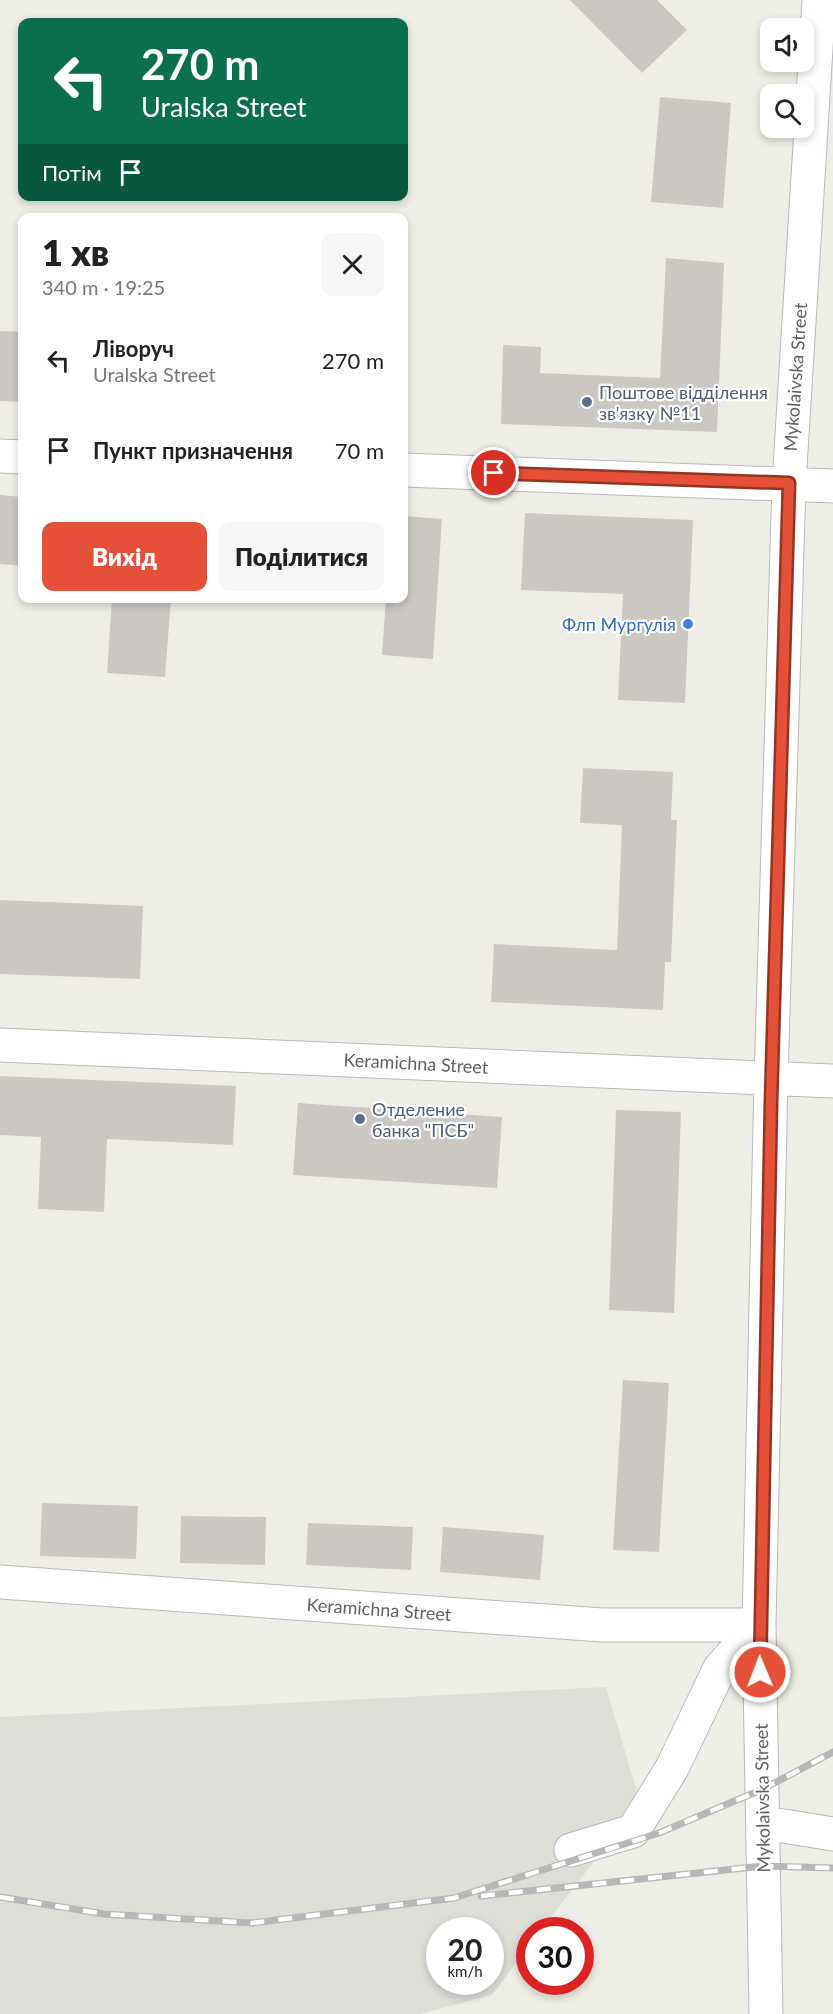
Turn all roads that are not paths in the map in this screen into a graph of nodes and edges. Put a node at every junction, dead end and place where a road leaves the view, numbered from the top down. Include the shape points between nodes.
1 (819, 0) edge
2 (0, 456) edge
3 (18, 457) edge
4 (408, 470) edge
5 (789, 483) junction
6 (833, 486) edge
7 (0, 1045) edge
8 (771, 1079) junction
9 (833, 1081) edge
10 (0, 1582) edge
11 (759, 1625) junction
12 (765, 1823) junction
13 (833, 1834) edge
14 (571, 1850) dead end
15 (766, 2014) edge

1 - 5 street, Mykolaivska Street
2 - 3 street
4 - 5 street
5 - 6 street
5 - 8 street, Mykolaivska Street
7 - 8 street, Keramichna Street
8 - 9 street, Keramichna Street
8 - 11 street, Mykolaivska Street
10 - 11 street, Keramichna Street via 602,1625
11 - 12 street, Mykolaivska Street
11 - 14 street via 720,1668 672,1768 633,1831
12 - 13 street
12 - 15 street, Mykolaivska Street

